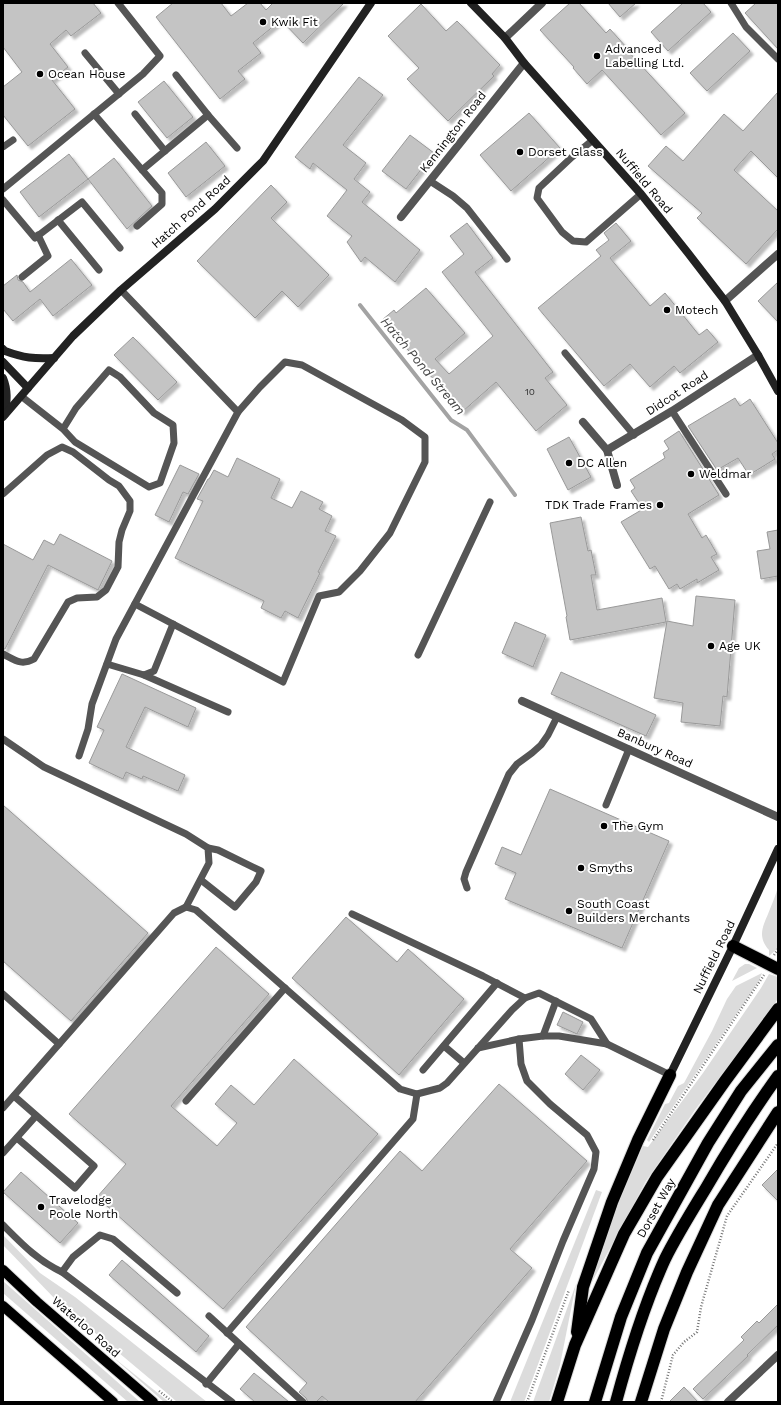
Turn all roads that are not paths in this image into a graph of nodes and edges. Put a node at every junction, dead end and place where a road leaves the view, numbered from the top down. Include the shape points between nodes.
1 (118, 3) edge
2 (371, 3) edge
3 (471, 3) edge
4 (542, 3) edge
5 (731, 3) edge
6 (505, 38) junction
7 (85, 53) dead end
8 (778, 59) edge
9 (524, 63) junction
10 (176, 75) dead end
11 (119, 94) junction
12 (94, 114) junction
13 (135, 114) dead end
14 (208, 115) junction
15 (13, 140) dead end
16 (593, 140) junction
17 (3, 147) edge
18 (237, 148) dead end
19 (165, 151) junction
20 (142, 170) junction
21 (430, 181) junction
22 (3, 188) edge
23 (641, 194) junction
24 (3, 200) edge
25 (401, 217) dead end
26 (58, 220) junction
27 (137, 226) dead end
28 (38, 235) junction
29 (120, 248) dead end
30 (778, 254) edge
31 (507, 259) dead end
32 (99, 270) dead end
33 (22, 277) dead end
34 (121, 290) junction
35 (725, 301) junction
36 (3, 349) edge
37 (566, 353) dead end
38 (758, 355) junction
39 (54, 358) junction
40 (3, 362) edge
41 (3, 378) edge
42 (28, 388) junction
43 (778, 391) edge
44 (21, 396) junction
45 (672, 411) junction
46 (238, 412) junction
47 (4, 416) edge
48 (583, 422) dead end
49 (63, 429) junction
50 (634, 435) junction
51 (607, 450) junction
52 (617, 485) dead end
53 (3, 494) edge
54 (726, 494) dead end
55 (490, 502) dead end
56 (135, 604) junction
57 (173, 624) junction
58 (3, 654) edge
59 (418, 655) dead end
60 (107, 664) junction
61 (144, 675) junction
62 (522, 701) dead end
63 (228, 712) dead end
64 (557, 717) junction
65 (3, 738) edge
66 (629, 749) junction
67 (79, 756) dead end
68 (606, 805) dead end
69 (778, 817) edge
70 (208, 848) junction
71 (778, 849) edge
72 (201, 880) junction
73 (467, 888) dead end
74 (186, 907) junction
75 (352, 914) dead end
76 (733, 946) junction
77 (778, 969) edge
78 (497, 983) junction
79 (285, 988) junction
80 (3, 994) edge
81 (525, 998) junction
82 (556, 1001) junction
83 (778, 1009) edge
84 (543, 1036) junction
85 (519, 1039) junction
86 (59, 1044) junction
87 (607, 1044) junction
88 (778, 1045) edge
89 (444, 1046) junction
90 (478, 1048) junction
91 (464, 1063) junction
92 (423, 1070) dead end
93 (670, 1075) junction
94 (778, 1076) edge
95 (417, 1094) junction
96 (14, 1096) junction
97 (186, 1101) dead end
98 (3, 1108) edge
99 (778, 1112) edge
100 (36, 1116) junction
101 (17, 1138) junction
102 (3, 1153) edge
103 (3, 1225) edge
104 (3, 1270) edge
105 (62, 1272) junction
106 (177, 1293) dead end
107 (3, 1306) edge
108 (210, 1316) dead end
109 (227, 1334) junction
110 (239, 1344) junction
111 (575, 1345) junction
112 (778, 1355) edge
113 (206, 1384) junction
114 (114, 1402) edge
115 (153, 1402) edge
116 (232, 1402) edge
117 (303, 1402) edge
118 (496, 1402) edge
119 (557, 1402) edge
120 (595, 1402) edge
121 (616, 1402) edge
122 (641, 1402) edge
123 (728, 1402) edge

1 - 11 lane via 160,56
2 - 34 street, Hatch Pond Road via 263,161 215,209
3 - 6 street, Nuffield Road
4 - 6 street
5 - 8 lane via 746,27
6 - 9 street, Nuffield Road
7 - 11 lane
9 - 16 street, Nuffield Road
9 - 21 street, Kennington Road
10 - 14 lane
11 - 12 lane
12 - 20 lane
12 - 22 lane
13 - 19 lane
14 - 18 lane
14 - 19 lane
15 - 17 lane
16 - 23 street, Nuffield Road
16 - 23 lane via 539,188 537,198 562,232 573,241 586,242
19 - 20 lane
20 - 27 lane via 162,193 162,204
21 - 25 street, Kennington Road
21 - 31 lane via 467,208
23 - 35 street, Nuffield Road
24 - 28 lane via 34,238
26 - 28 lane
26 - 29 lane via 82,202
26 - 32 lane
28 - 33 lane via 48,256
30 - 35 street
34 - 39 street, Hatch Pond Road
34 - 46 lane
35 - 38 street, Nuffield Road
36 - 39 street via 24,358
37 - 50 lane
38 - 43 street, Nuffield Road
38 - 45 street, Didcot Road
39 - 42 street, Hatch Pond Road
40 - 42 street
41 - 47 street via 8,398
42 - 44 street, Hatch Pond Road
44 - 47 street, Hatch Pond Road
44 - 49 lane
45 - 50 street, Didcot Road
45 - 54 lane
46 - 56 lane
46 - 57 lane via 285,362 302,365 402,420 426,437 425,462 390,533 360,571 339,592 319,596 283,682
48 - 51 street
49 - 49 lane via 76,408 109,370 120,377 154,413 174,425 174,443 160,483 149,487 75,442
50 - 51 street, Didcot Road
51 - 52 street
53 - 58 lane via 47,455 62,447 74,452 119,486 130,501 130,511 119,542 118,566 106,590 97,597 77,598 68,602 34,659 27,663 19,662
55 - 59 lane
56 - 57 lane
56 - 60 lane
57 - 61 lane via 154,671
60 - 61 lane
60 - 67 lane via 92,704 88,729
61 - 63 lane
62 - 64 street, Banbury Road
64 - 66 street, Banbury Road
64 - 73 lane via 541,745 516,764 509,774 466,872 464,879
65 - 70 lane via 44,767 186,834
66 - 68 lane
66 - 69 street, Banbury Road
70 - 72 lane via 209,863
70 - 72 lane via 218,850 261,871 256,882 234,907
71 - 76 street, Nuffield Road
72 - 74 lane
74 - 79 lane via 196,910
74 - 86 lane via 174,914
75 - 78 lane
76 - 77 highway
76 - 93 street, Nuffield Road
78 - 81 lane
78 - 89 lane
79 - 95 lane via 400,1090
79 - 97 lane
80 - 86 lane
81 - 82 lane via 540,993
81 - 90 lane
82 - 84 lane
82 - 87 lane via 591,1019
83 - 111 highway via 657,1177 624,1234
84 - 85 lane
84 - 87 lane
85 - 90 lane
85 - 118 lane via 521,1064 527,1081 587,1135 596,1152 594,1169
86 - 96 lane
87 - 93 lane
88 - 120 highway, Dorset Way via 741,1091 708,1143 647,1253 621,1316
89 - 91 lane
89 - 92 lane
90 - 91 lane
91 - 95 lane via 440,1088
93 - 111 highway via 638,1140 612,1202 583,1287
94 - 121 highway via 726,1153 666,1259 627,1361
95 - 109 lane via 413,1119
96 - 98 lane
96 - 100 lane
99 - 122 highway via 718,1206 664,1329
100 - 101 lane
100 - 101 lane via 94,1166 75,1188
101 - 102 lane
103 - 105 lane via 31,1253
104 - 115 main road, Waterloo Road
105 - 106 lane via 73,1257 100,1235 113,1239
105 - 113 lane
107 - 114 main road
108 - 109 lane
109 - 110 lane
110 - 113 lane
110 - 117 lane
111 - 119 highway
112 - 123 street
113 - 116 lane

